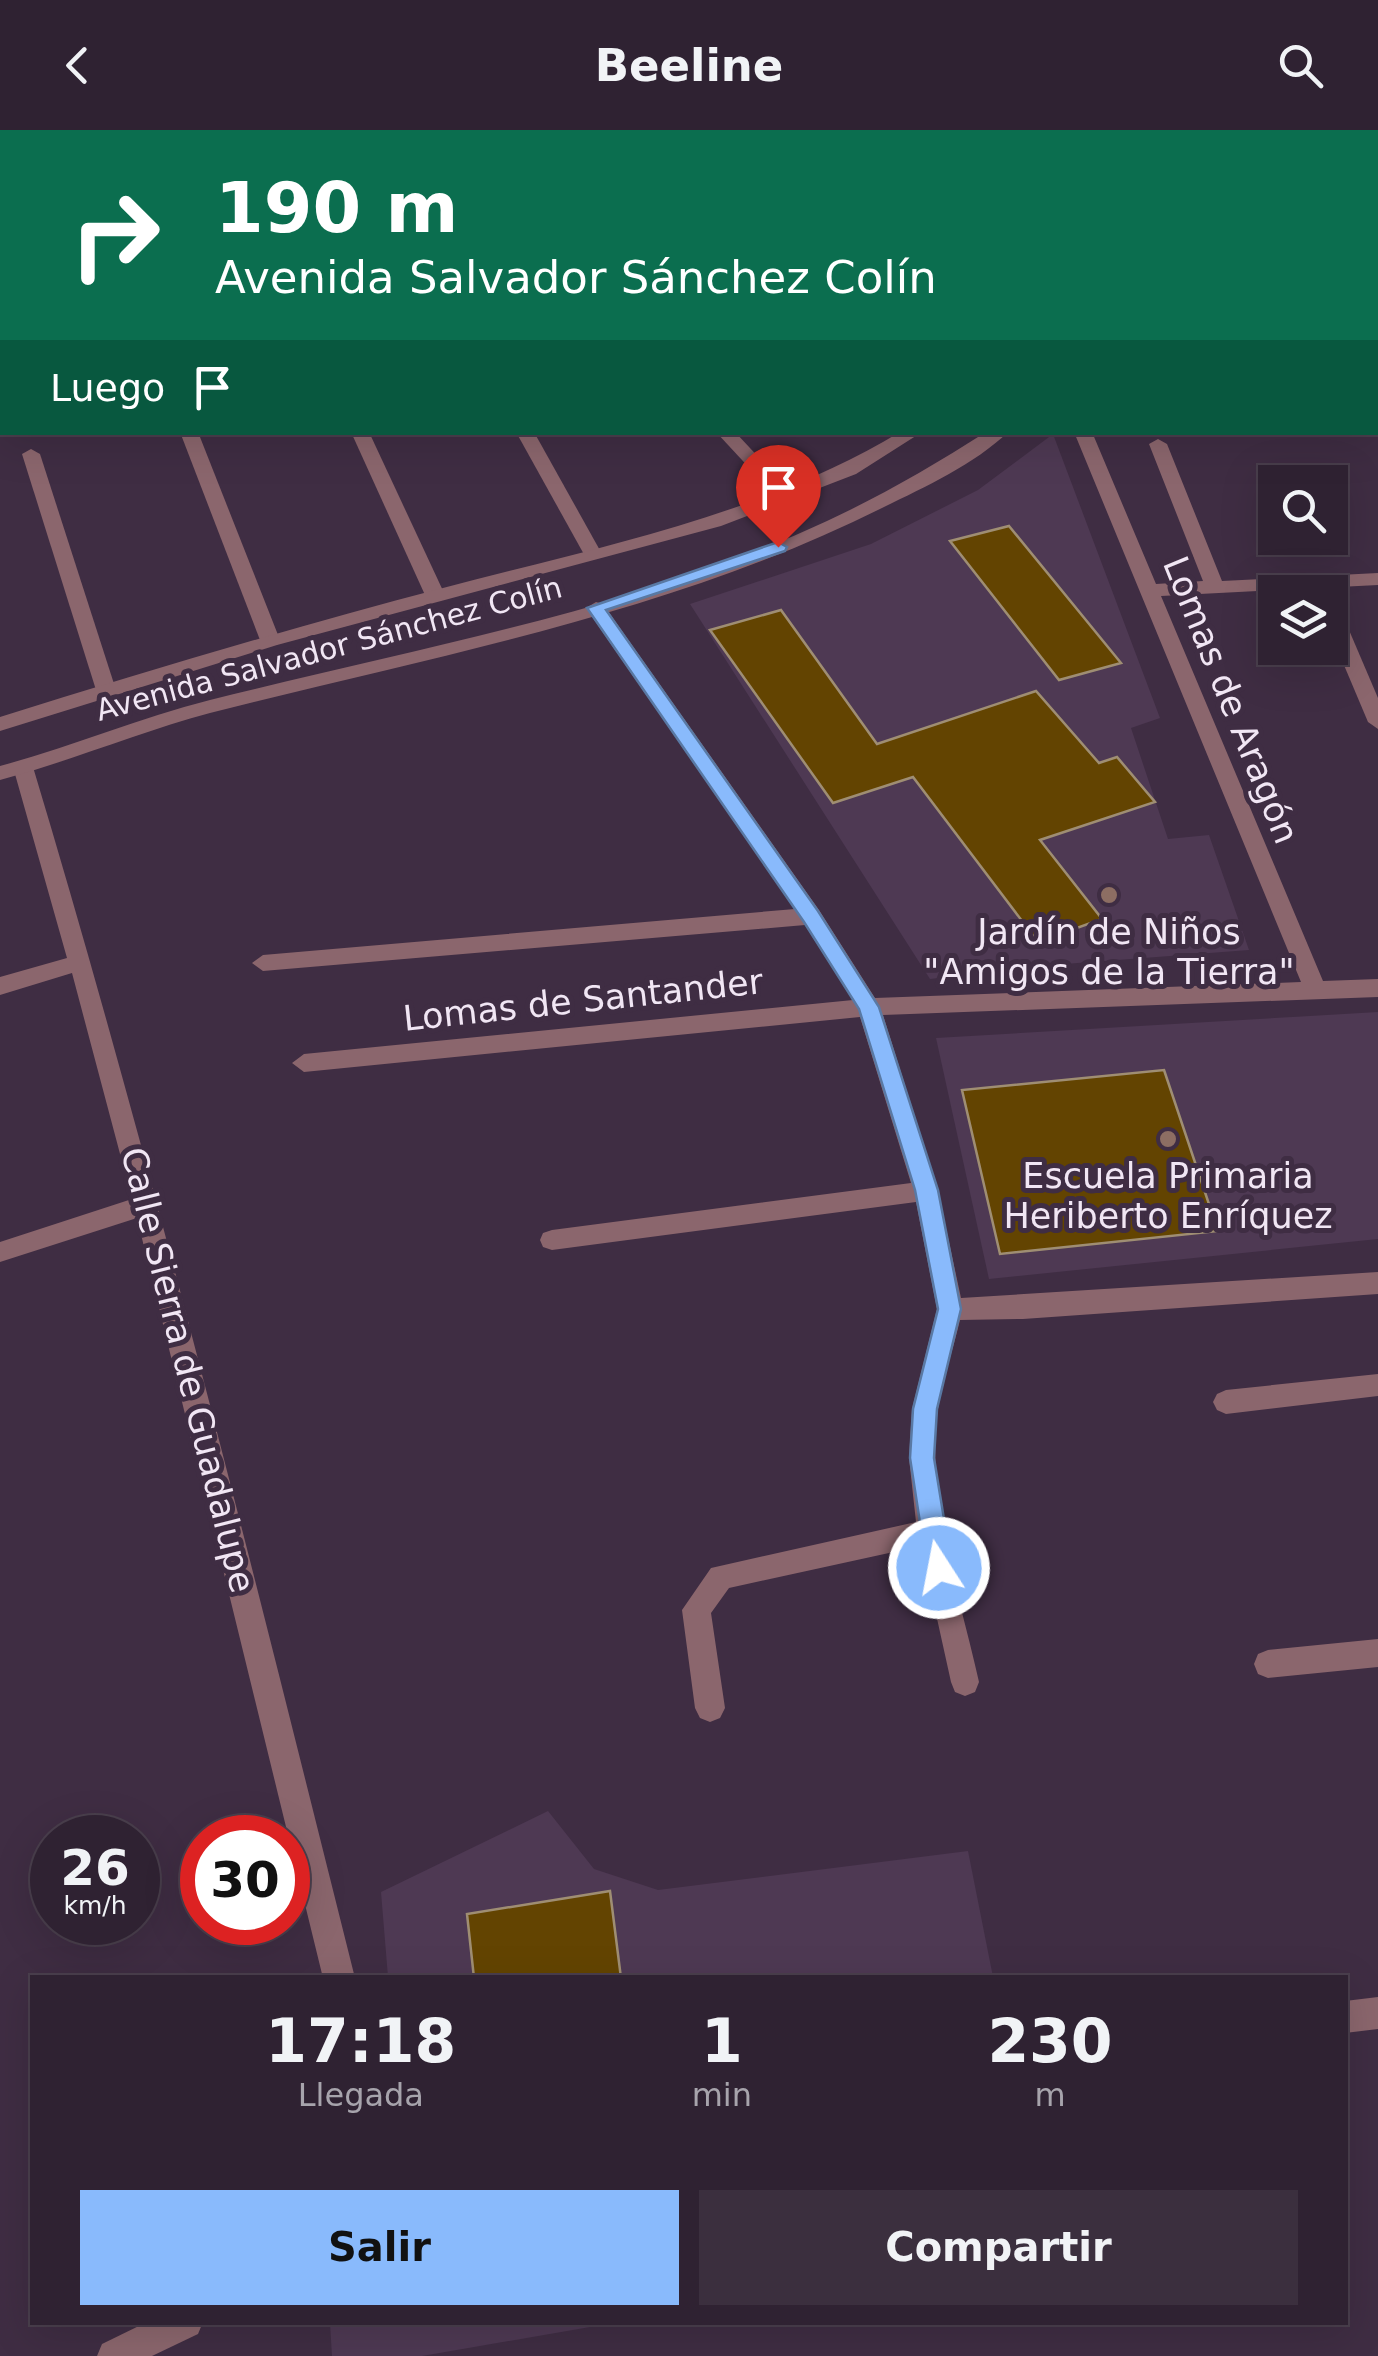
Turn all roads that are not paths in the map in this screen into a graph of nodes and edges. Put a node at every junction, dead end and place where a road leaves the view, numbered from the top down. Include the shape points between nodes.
1 (190, 435) edge
2 (361, 435) edge
3 (527, 435) edge
4 (728, 435) edge
5 (909, 435) edge
6 (995, 435) edge
7 (1085, 435) edge
8 (1158, 444) dead end
9 (30, 454) dead end
10 (784, 496) junction
11 (593, 554) junction
12 (1378, 579) edge
13 (1348, 583) edge
14 (1215, 587) junction
15 (1258, 587) edge
16 (1152, 590) junction
17 (435, 595) junction
18 (596, 608) junction
19 (270, 640) junction
20 (1348, 651) edge
21 (146, 677) junction
22 (106, 690) junction
23 (165, 719) junction
24 (1378, 722) edge
25 (0, 724) edge
26 (12, 770) edge
27 (811, 916) junction
28 (82, 962) junction
29 (263, 964) dead end
30 (0, 986) edge
31 (1378, 988) edge
32 (1316, 992) junction
33 (869, 1007) junction
34 (304, 1063) dead end
35 (926, 1190) junction
36 (148, 1204) junction
37 (552, 1240) dead end
38 (0, 1252) edge
39 (1378, 1283) edge
40 (950, 1309) junction
41 (1378, 1385) edge
42 (1226, 1402) dead end
43 (931, 1531) junction
44 (1378, 1654) edge
45 (1268, 1664) dead end
46 (965, 1682) dead end
47 (710, 1708) dead end
48 (339, 1975) edge
49 (1378, 2013) edge
50 (1348, 2017) edge
51 (180, 2325) edge
52 (114, 2356) edge

1 - 19 street
2 - 17 street
3 - 11 street
4 - 10 street
5 - 10 street, Avenida Salvador Sánchez Colín via 850,470
6 - 18 street, Avenida Salvador Sánchez Colín via 951,467 836,527
7 - 16 street, Lomas de Aragón
8 - 14 street
9 - 22 street
10 - 11 street, Avenida Salvador Sánchez Colín
11 - 17 street, Avenida Salvador Sánchez Colín
12 - 13 street
14 - 15 street
14 - 16 street
16 - 32 street, Lomas de Aragón
17 - 19 street, Avenida Salvador Sánchez Colín
18 - 23 street, Avenida Salvador Sánchez Colín
18 - 27 street
19 - 21 street, Avenida Salvador Sánchez Colín
20 - 24 street
21 - 22 street, Avenida Salvador Sánchez Colín
21 - 23 street
22 - 25 street, Avenida Salvador Sánchez Colín
23 - 26 street, Avenida Salvador Sánchez Colín
26 - 28 street, Calle Sierra de Guadalupe
27 - 29 street, Lomas de Santander
27 - 33 street
28 - 30 street
28 - 36 street, Calle Sierra de Guadalupe
31 - 32 street, Lomas de Santander
32 - 33 street, Lomas de Santander
33 - 34 street, Lomas de Santander
33 - 35 street
35 - 37 street
35 - 40 street
36 - 38 street
36 - 48 street, Calle Sierra de Guadalupe
39 - 40 street
40 - 43 street via 925,1409 922,1458
41 - 42 street
43 - 46 street
43 - 47 street via 721,1577 696,1610
44 - 45 street
49 - 50 street
51 - 52 street

